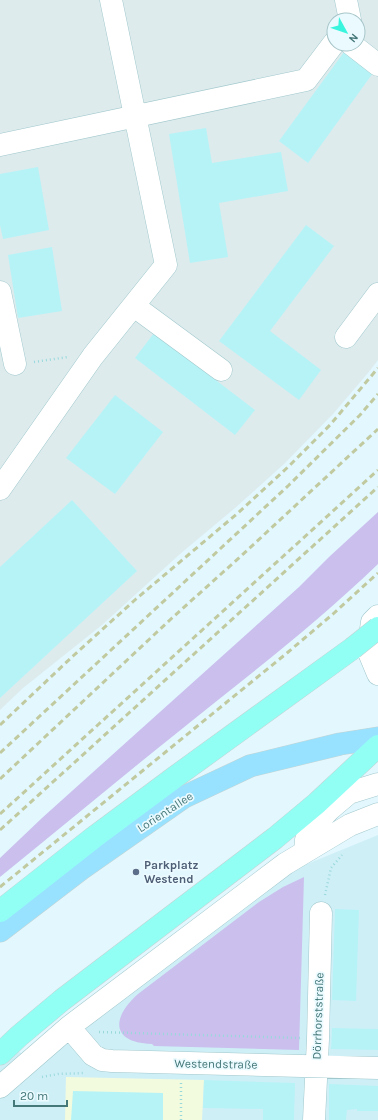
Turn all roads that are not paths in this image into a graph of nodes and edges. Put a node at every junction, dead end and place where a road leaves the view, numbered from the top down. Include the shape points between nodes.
1 (111, 0) edge
2 (346, 0) edge
3 (348, 12) edge
4 (327, 52) edge
5 (361, 52) edge
6 (378, 65) edge
7 (135, 116) junction
8 (0, 145) edge
9 (0, 292) edge
10 (378, 294) edge
11 (134, 306) junction
12 (346, 337) dead end
13 (15, 364) road end
14 (221, 370) dead end
15 (0, 489) edge
16 (378, 616) edge
17 (378, 628) edge
18 (378, 674) edge
19 (378, 738) edge
20 (378, 746) edge
21 (378, 784) edge
22 (378, 814) edge
23 (305, 851) junction
24 (0, 911) edge
25 (321, 913) road end
26 (0, 931) edge
27 (68, 1027) junction
28 (0, 1054) edge
29 (316, 1067) junction
30 (378, 1068) edge
31 (0, 1087) edge
32 (314, 1120) edge

1 - 7 street
2 - 3 street
4 - 7 street via 306,80
5 - 6 street
7 - 8 street
7 - 11 street via 166,265
9 - 13 street
10 - 12 street
11 - 14 street
11 - 15 street via 93,356
16 - 18 street via 372,622 368,650
17 - 24 highway, bridge via 174,777
19 - 26 main road, Lorientallee via 340,744 250,766 184,797 81,869
20 - 28 highway via 275,838 62,1000
21 - 23 street via 349,793 330,810 310,830
22 - 23 street via 350,825
23 - 27 street
25 - 29 street, Dörrhorststraße
27 - 29 street, Westendstraße via 93,1055 112,1062
27 - 31 street
29 - 30 street, Westendstraße
29 - 32 street, Dörrhorststraße

